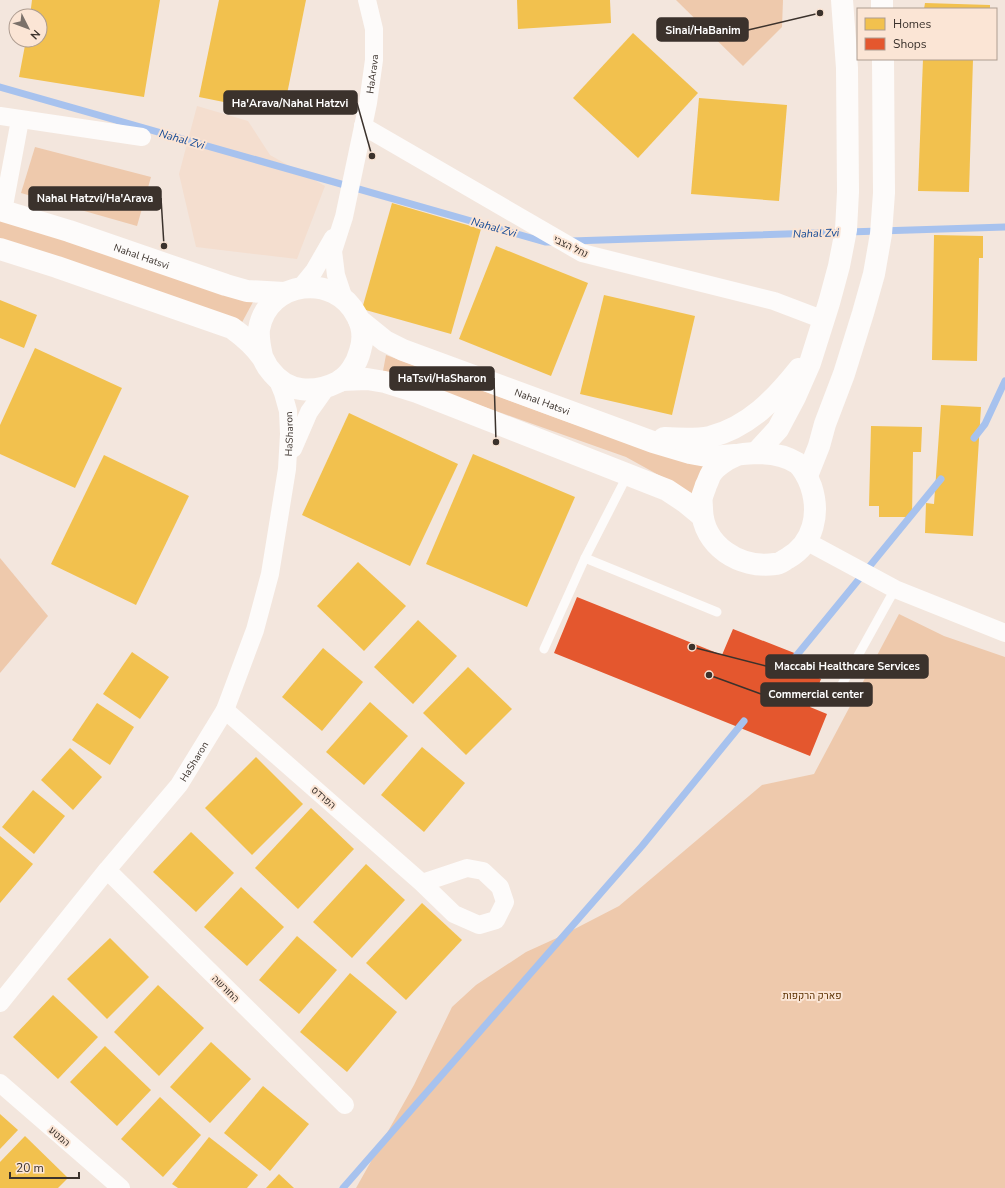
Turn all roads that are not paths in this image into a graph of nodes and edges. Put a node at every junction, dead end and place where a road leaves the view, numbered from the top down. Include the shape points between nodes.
1 (367, 0) edge
2 (842, 0) edge
3 (883, 60) edge
4 (0, 116) edge
5 (20, 120) junction
6 (363, 126) junction
7 (142, 137) dead end
8 (2, 210) edge
9 (344, 217) junction
10 (0, 249) edge
11 (293, 290) junction
12 (344, 299) junction
13 (359, 320) junction
14 (824, 320) junction
15 (817, 341) junction
16 (262, 356) junction
17 (276, 376) junction
18 (334, 384) junction
19 (633, 435) junction
20 (746, 454) junction
21 (287, 469) junction
22 (628, 474) junction
23 (807, 476) junction
24 (702, 516) junction
25 (806, 541) junction
26 (585, 558) junction
27 (895, 589) junction
28 (717, 612) dead end
29 (1005, 633) edge
30 (544, 649) dead end
31 (835, 697) dead end
32 (226, 710) junction
33 (107, 870) junction
34 (422, 883) dead end
35 (0, 1003) edge
36 (0, 1083) edge
37 (345, 1105) dead end
38 (121, 1188) edge

1 - 6 street, HaArava via 374,29 374,60
2 - 14 street via 847,68 846,230
3 - 23 street via 882,234 863,313
4 - 5 street
5 - 7 street
5 - 8 street
6 - 9 street, HaArava
6 - 14 street, נחל הצבי via 582,253 774,301
8 - 11 street, Nahal Hatsvi via 247,291
9 - 11 street, HaArava via 314,271
9 - 12 street, HaArava via 333,251 336,275
10 - 16 street via 214,320 245,337
11 - 12 street via 317,287 334,291
11 - 16 street via 272,304 262,318 258,340
12 - 13 street via 353,308
13 - 18 street via 362,346 358,358 352,370
13 - 19 street, Nahal Hatsvi via 385,341 404,350
14 - 15 street
15 - 19 street via 799,369 771,402 729,431 689,439
15 - 20 street via 795,397 778,429
16 - 17 street via 269,370
17 - 18 street via 295,388 311,390
17 - 21 street, HaSharon via 288,411
18 - 21 street, HaSharon via 309,412
18 - 22 street via 367,379 392,384
19 - 20 street, Nahal Hatsvi via 690,453 712,457
20 - 23 street via 778,455 796,463
20 - 24 street via 722,464 711,473 702,497
21 - 32 street, HaSharon via 270,574 257,623
22 - 24 street via 666,490
22 - 26 lane
23 - 25 street via 816,506 812,531
24 - 25 street via 711,538 725,553 760,566 777,564 795,554
25 - 27 street
26 - 28 lane
26 - 30 lane
27 - 29 street
27 - 31 lane
32 - 33 street, HaSharon via 179,785
32 - 34 street, הפרדס
33 - 35 street, HaSharon
33 - 37 street, החורשה
36 - 38 street, המטע

